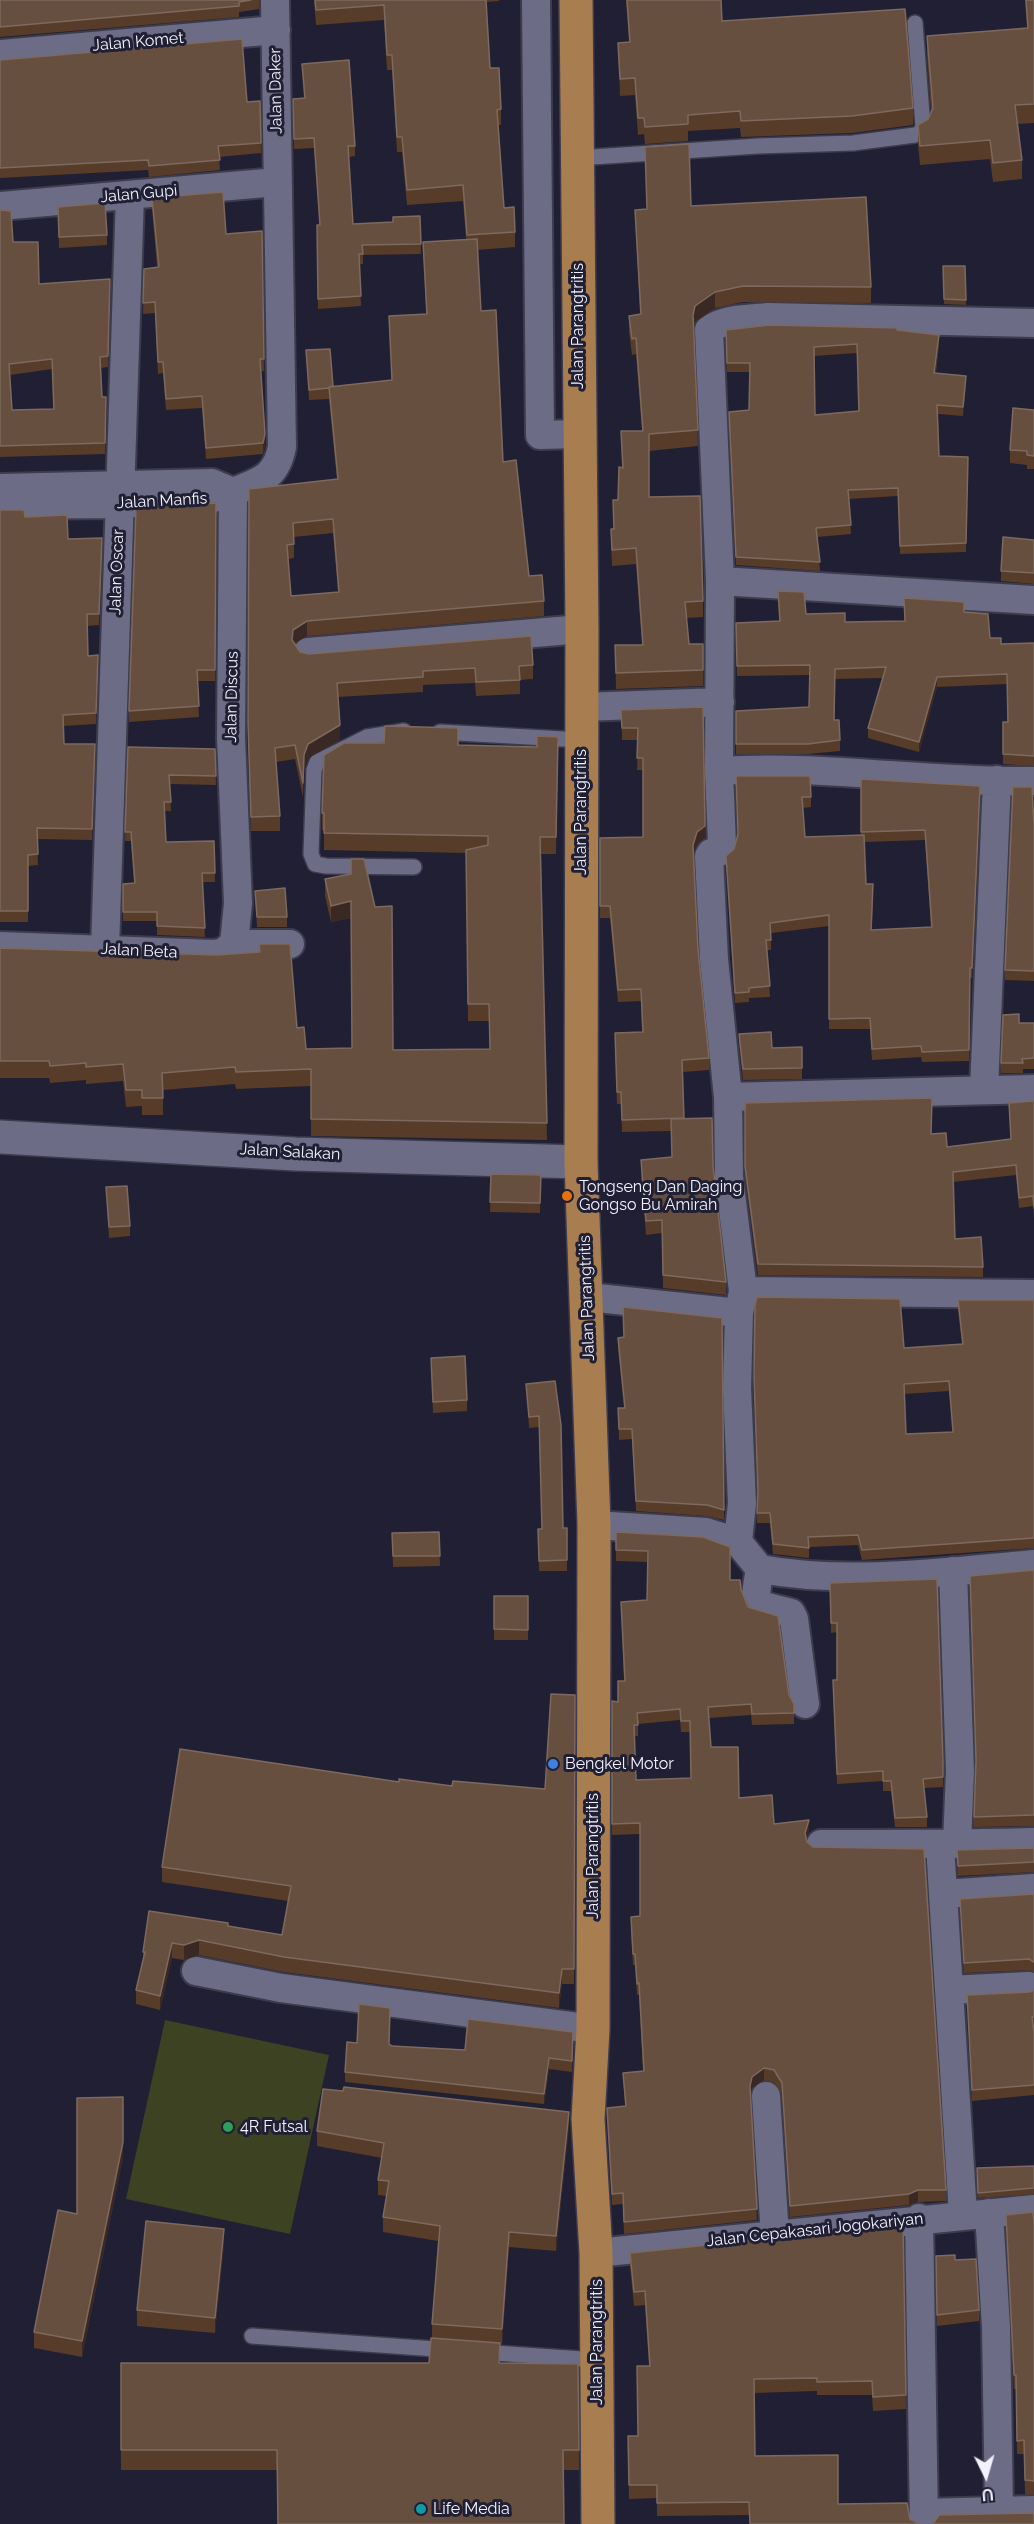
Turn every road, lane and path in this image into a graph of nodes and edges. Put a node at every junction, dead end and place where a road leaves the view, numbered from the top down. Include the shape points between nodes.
1 (275, 0) edge
2 (536, 0) edge
3 (576, 0) edge
4 (915, 23) dead end
5 (276, 30) junction
6 (0, 54) edge
7 (577, 158) junction
8 (277, 182) junction
9 (130, 195) junction
10 (0, 206) edge
11 (1034, 323) edge
12 (579, 434) junction
13 (0, 488) edge
14 (232, 492) junction
15 (119, 495) junction
16 (0, 505) edge
17 (720, 581) junction
18 (1034, 600) edge
19 (582, 628) junction
20 (308, 652) edge
21 (720, 702) junction
22 (582, 707) junction
23 (581, 740) junction
24 (719, 771) junction
25 (997, 780) junction
26 (1034, 781) edge
27 (414, 867) dead end
28 (234, 944) junction
29 (290, 944) edge
30 (0, 946) edge
31 (105, 949) junction
32 (1034, 1089) edge
33 (984, 1090) junction
34 (728, 1096) junction
35 (0, 1137) edge
36 (581, 1162) junction
37 (1034, 1293) edge
38 (588, 1297) junction
39 (741, 1302) junction
40 (594, 1525) junction
41 (738, 1542) junction
42 (1034, 1564) edge
43 (759, 1569) junction
44 (953, 1571) junction
45 (805, 1704) dead end
46 (1034, 1842) edge
47 (821, 1844) dead end
48 (949, 1845) junction
49 (1034, 1888) edge
50 (943, 1894) junction
51 (196, 1971) dead end
52 (1029, 1986) dead end
53 (949, 1990) junction
54 (593, 2029) junction
55 (766, 2096) dead end
56 (1034, 2209) edge
57 (976, 2214) junction
58 (919, 2218) junction
59 (775, 2236) junction
60 (596, 2253) junction
61 (252, 2336) dead end
62 (597, 2360) junction
63 (1034, 2510) edge
64 (999, 2511) junction
65 (924, 2518) edge
66 (597, 2524) edge

1 - 5 street, Jalan Daker
2 - 12 street via 540,435
3 - 7 main road, Jalan Parangtritis
4 - 7 lane via 923,127 915,135 853,143
5 - 6 street, Jalan Komet
5 - 8 street, Jalan Daker
7 - 12 main road, Jalan Parangtritis
8 - 9 street, Jalan Gupi
8 - 14 street, Jalan Daker via 282,447 279,464 272,472
9 - 10 street, Jalan Gupi
9 - 15 street, Jalan Oscar
11 - 17 street via 768,317 714,326 708,336
12 - 19 main road, Jalan Parangtritis
13 - 15 street, Jalan Manfis
14 - 15 street, Jalan Manfis via 213,498
14 - 28 street, Jalan Discus via 231,738 237,903
15 - 16 street, Jalan Manfis
15 - 31 street, Jalan Oscar
17 - 18 street
17 - 21 street
19 - 20 street
19 - 22 main road, Jalan Parangtritis
21 - 22 street
21 - 24 street
22 - 23 main road, Jalan Parangtritis
23 - 27 lane via 411,730 382,732 317,762 311,854 315,864
23 - 36 main road, Jalan Parangtritis
24 - 25 street via 754,768
24 - 34 street via 722,845 719,852 709,856 714,959
25 - 26 street
25 - 33 street
28 - 29 street, Jalan Beta
28 - 31 street, Jalan Beta via 214,954
30 - 31 street, Jalan Beta
32 - 33 street
33 - 34 street
34 - 39 street via 729,1177
35 - 36 street, Jalan Salakan via 296,1154
36 - 38 main road, Jalan Parangtritis
37 - 39 street
38 - 39 street
38 - 40 main road, Jalan Parangtritis
39 - 41 street via 737,1388 742,1503
40 - 41 street via 706,1532
40 - 54 main road, Jalan Parangtritis
41 - 43 street
42 - 44 street
43 - 44 street via 817,1578
43 - 45 street via 757,1601 766,1608 791,1613 794,1619
44 - 48 street via 960,1771
46 - 48 street
47 - 48 street
48 - 50 street
49 - 50 street
50 - 53 street
51 - 54 street via 281,1988
52 - 53 street
53 - 57 street
54 - 60 main road, Jalan Parangtritis via 582,2118
55 - 59 street
56 - 57 street, Jalan Cepakasari Jogokariyan
57 - 58 street, Jalan Cepakasari Jogokariyan
57 - 64 street via 996,2327
58 - 59 street, Jalan Cepakasari Jogokariyan
58 - 65 street
59 - 60 street, Jalan Cepakasari Jogokariyan
60 - 62 main road, Jalan Parangtritis
61 - 62 lane
62 - 66 main road, Jalan Parangtritis
63 - 64 street
64 - 65 street

